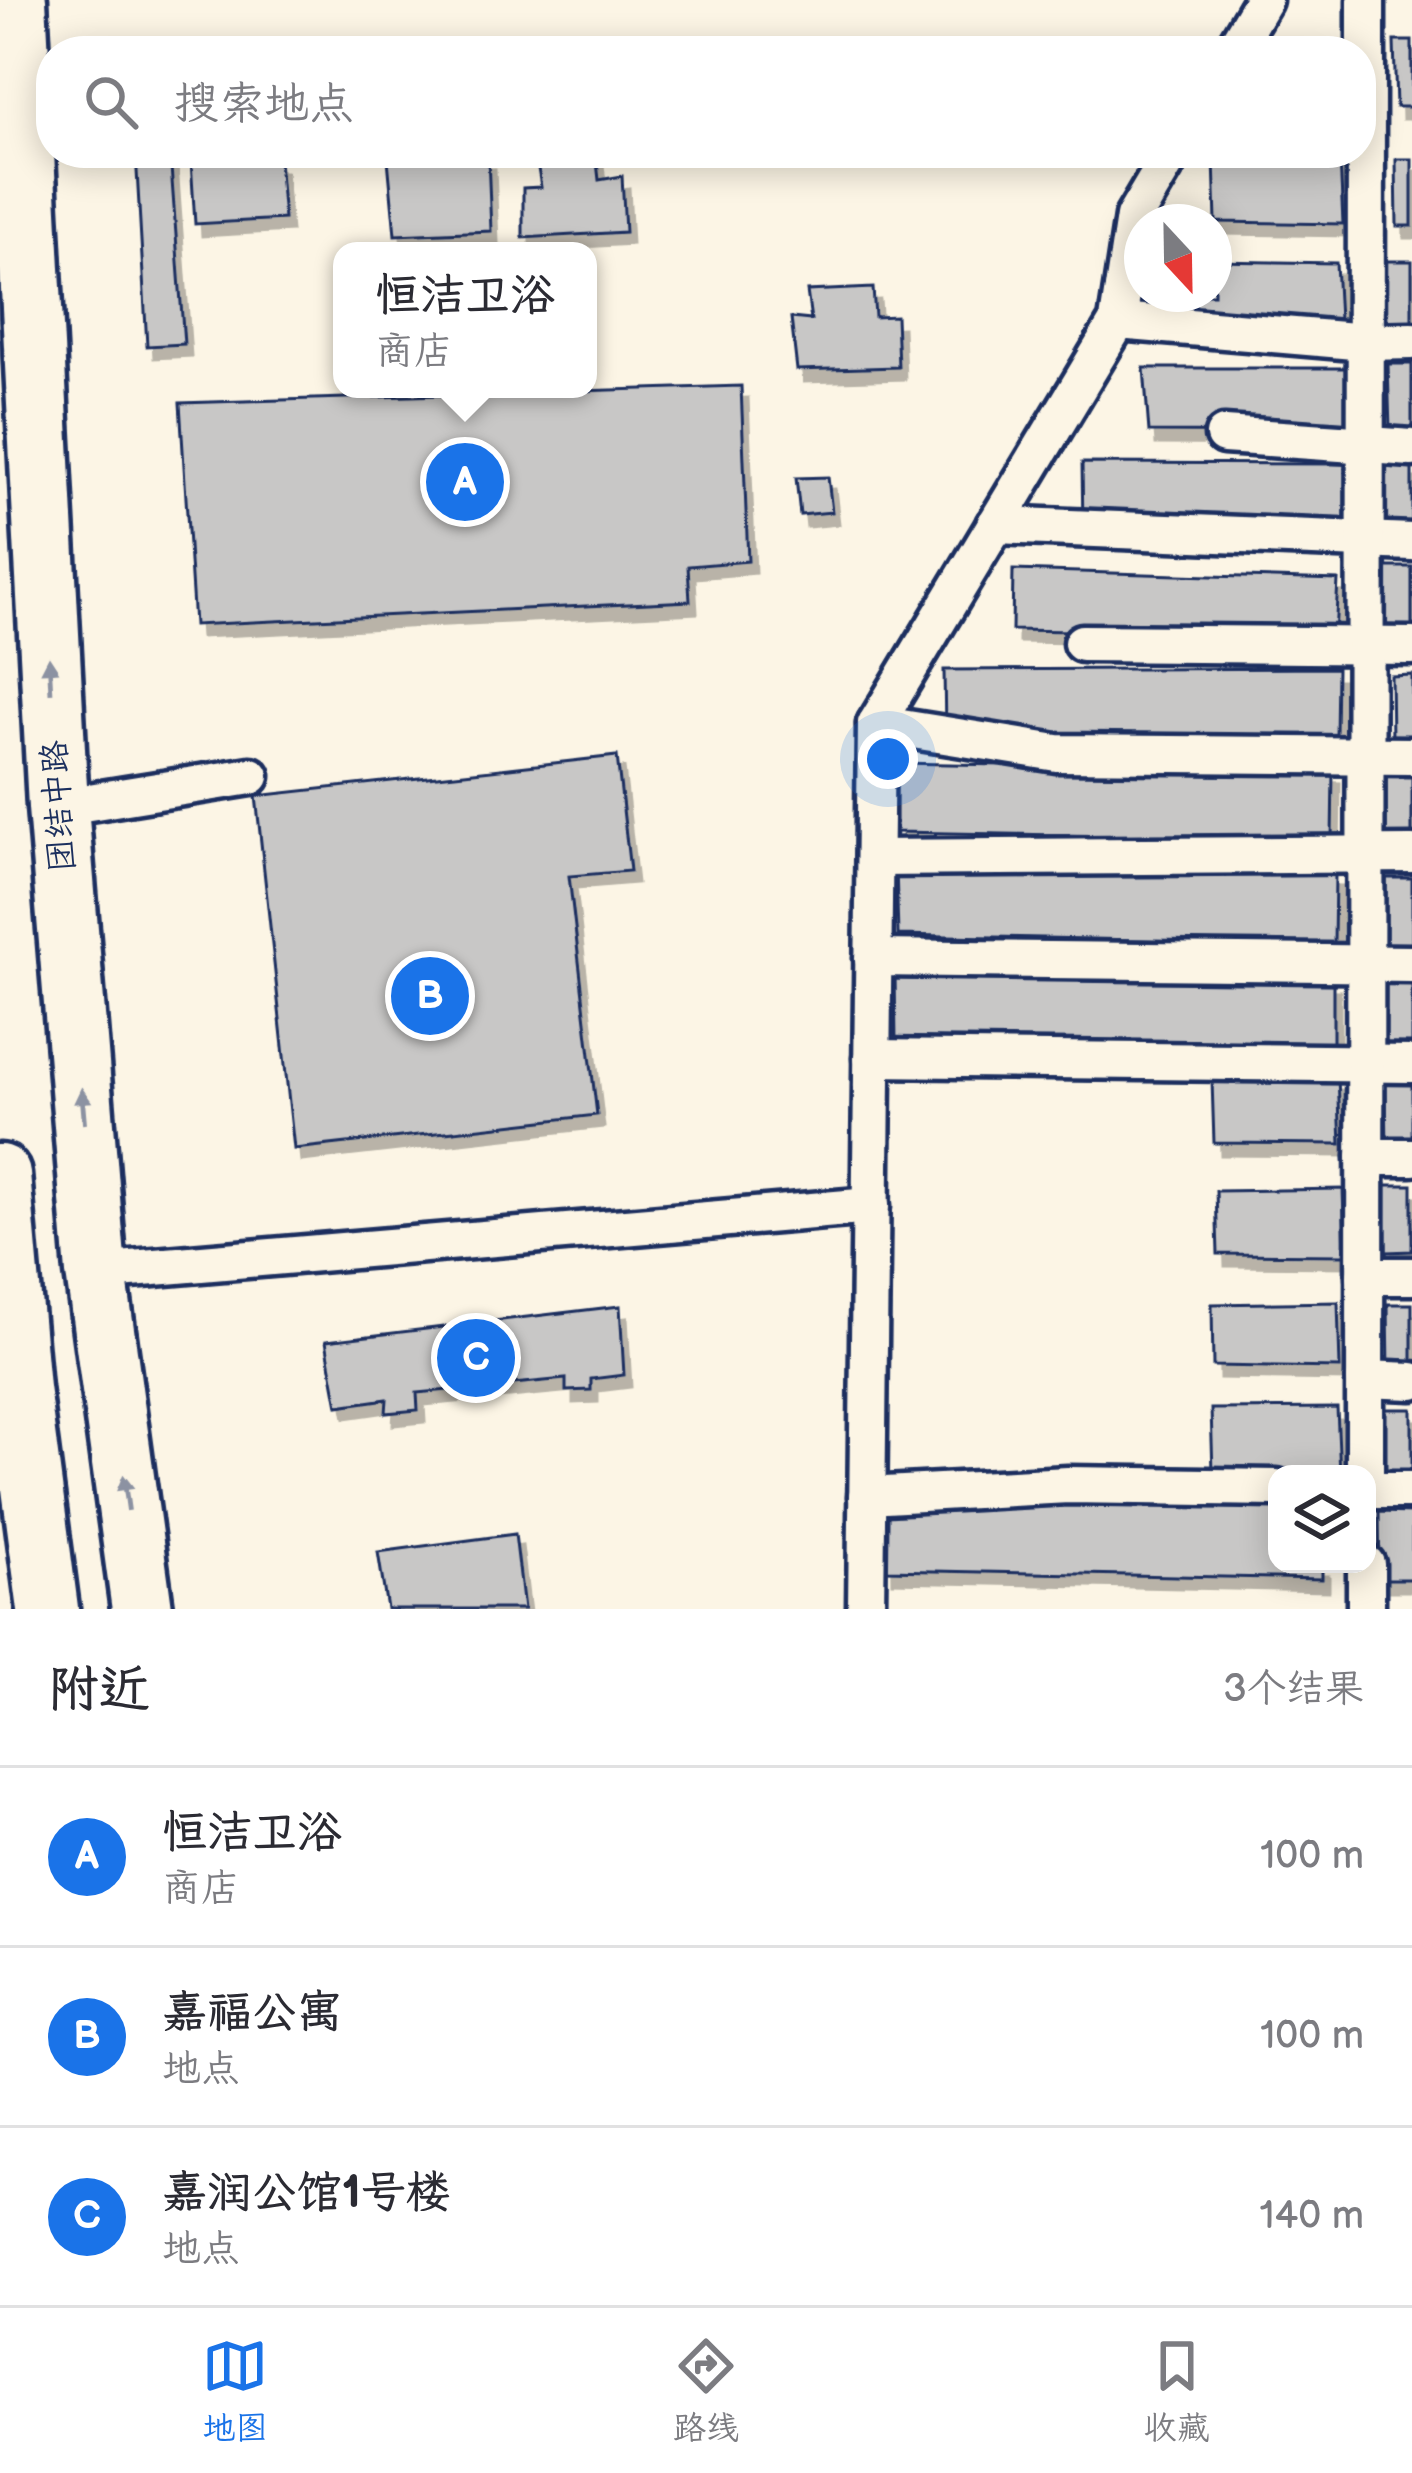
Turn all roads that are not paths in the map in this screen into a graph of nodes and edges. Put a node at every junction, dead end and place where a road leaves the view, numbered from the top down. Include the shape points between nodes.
1 (16, 0) edge
2 (1263, 0) edge
3 (1366, 0) edge
4 (1241, 36) edge
5 (1366, 36) edge
6 (1163, 168) edge
7 (1366, 168) edge
8 (1118, 321) junction
9 (1412, 341) edge
10 (1366, 342) junction
11 (1224, 435) dead end
12 (1366, 448) junction
13 (1412, 448) edge
14 (995, 525) junction
15 (1366, 542) junction
16 (1412, 542) edge
17 (1082, 643) dead end
18 (1412, 646) edge
19 (1366, 647) junction
20 (876, 724) junction
21 (1366, 756) junction
22 (1412, 756) edge
23 (251, 776) dead end
24 (58, 807) junction
25 (1366, 853) junction
26 (1412, 854) edge
27 (874, 857) junction
28 (873, 958) junction
29 (1365, 964) junction
30 (1412, 964) edge
31 (872, 1058) junction
32 (1412, 1064) edge
33 (1366, 1065) junction
34 (1365, 1156) junction
35 (1412, 1157) edge
36 (0, 1175) edge
37 (871, 1206) junction
38 (96, 1272) junction
39 (1365, 1276) junction
40 (1412, 1276) edge
41 (1365, 1378) junction
42 (1412, 1381) edge
43 (1365, 1465) edge
44 (1268, 1488) edge
45 (1376, 1490) edge
46 (1412, 1490) edge
47 (867, 1496) junction
48 (1366, 1573) edge
49 (48, 1609) edge
50 (142, 1609) edge
51 (866, 1609) edge
52 (1366, 1609) edge

24 -> 1 main road, 团结中路
2 - 4 street
3 - 5 street
6 - 8 street via 1134,217
7 - 10 street
8 - 10 street
8 - 14 street
9 - 10 street
10 - 12 street
11 - 12 street
12 - 13 street
12 - 15 street
14 - 15 street
14 - 20 street
15 - 16 street
15 - 19 street
17 - 19 street
18 - 19 street
19 - 21 street
20 - 21 street via 1057,753
20 - 27 street
21 - 22 street
21 - 25 street
23 - 24 street
38 -> 24 main road, 团结中路
25 - 26 street
25 - 27 street
25 - 29 street
27 - 28 street
28 - 29 street
28 - 31 street
29 - 30 street
29 - 33 street
31 - 33 street
31 - 37 street
32 - 33 street
33 - 34 street
34 - 35 street
34 - 39 street
36 - 49 main road
37 - 38 street
37 - 47 street
50 -> 38 main road, 团结中路
39 - 40 street
39 - 41 street
41 - 42 street
41 - 43 street
44 - 47 street via 1068,1485
45 - 46 street
47 - 51 street
48 - 52 street

